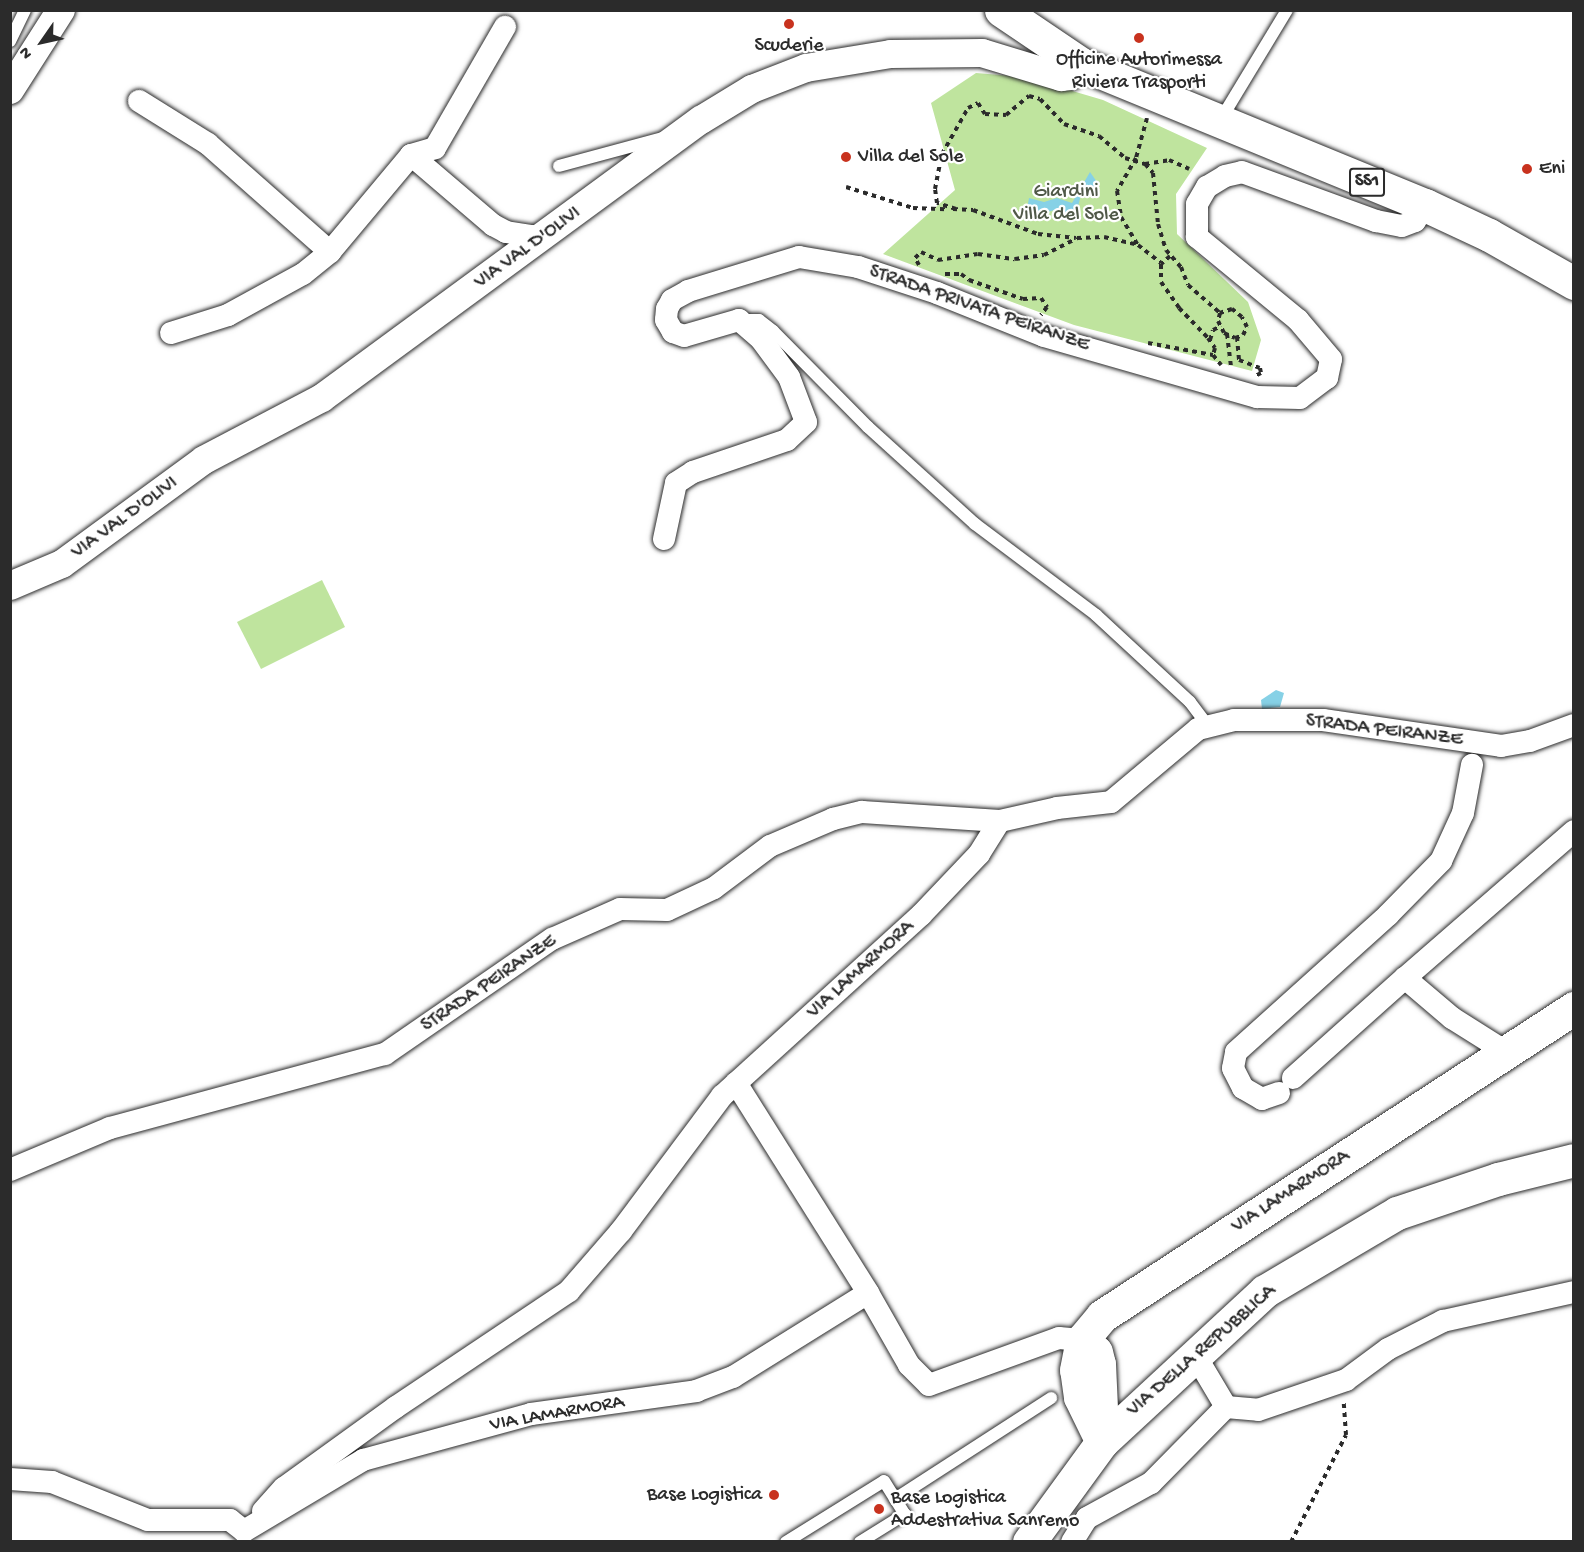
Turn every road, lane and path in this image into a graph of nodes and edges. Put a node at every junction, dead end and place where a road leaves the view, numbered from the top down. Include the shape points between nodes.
1 (25, 10) edge
2 (61, 10) edge
3 (1000, 10) edge
4 (1287, 10) edge
5 (505, 27) dead end
6 (10, 41) edge
7 (1081, 64) junction
8 (10, 90) edge
9 (1154, 95) junction
10 (139, 101) dead end
11 (1219, 122) junction
12 (672, 141) junction
13 (411, 155) junction
14 (1133, 163) junction
15 (1145, 164) junction
16 (559, 166) dead end
17 (1189, 169) dead end
18 (846, 188) dead end
19 (1425, 205) junction
20 (956, 209) junction
21 (1077, 238) junction
22 (536, 243) junction
23 (1138, 245) junction
24 (330, 252) junction
25 (1170, 256) junction
26 (1161, 263) junction
27 (927, 271) dead end
28 (936, 272) dead end
29 (1574, 283) edge
30 (1220, 313) junction
31 (739, 320) junction
32 (1046, 321) dead end
33 (1221, 326) junction
34 (171, 333) dead end
35 (1227, 334) junction
36 (1237, 337) junction
37 (1210, 341) junction
38 (1137, 344) dead end
39 (1213, 355) junction
40 (1225, 382) junction
41 (664, 539) dead end
42 (10, 586) edge
43 (1574, 725) edge
44 (1209, 727) junction
45 (1472, 765) dead end
46 (1000, 821) junction
47 (1574, 831) edge
48 (1405, 978) junction
49 (1574, 1008) edge
50 (1506, 1052) junction
51 (736, 1083) junction
52 (1574, 1160) edge
53 (10, 1170) edge
54 (1574, 1292) edge
55 (868, 1293) junction
56 (1082, 1340) junction
57 (1194, 1353) junction
58 (1346, 1380) junction
59 (1051, 1398) dead end
60 (1226, 1407) junction
61 (1102, 1442) junction
62 (10, 1479) edge
63 (895, 1499) junction
64 (239, 1536) edge
65 (786, 1542) edge
66 (860, 1542) edge
67 (1029, 1542) edge
68 (1072, 1542) edge
69 (1292, 1542) edge

1 - 6 lane
2 - 8 street
3 - 7 main road, SS1
4 - 11 lane
5 - 13 street via 435,148
7 - 9 main road, SS1
7 - 12 street, VIA VAL D'OLIVI via 1070,76 1061,78 1004,58 962,51 844,59 806,68 752,90
9 - 11 main road, SS1
9 - 14 path
10 - 24 street via 208,144
11 - 19 main road, SS1
12 - 16 lane via 657,139
12 - 22 street, VIA VAL D'OLIVI
13 - 22 street via 493,225 506,232 532,236
13 - 24 street
14 - 15 path
14 - 20 path via 1099,136 1064,124 1040,99 1029,96 1006,115 985,114 981,105 973,104 940,162 935,197 942,206
14 - 23 path via 1117,191 1122,217
15 - 17 path via 1169,160
15 - 25 path via 1153,173 1158,224
18 - 20 path via 913,208
19 - 29 main road, SS1 via 1489,235
19 - 40 street, STRADA PRIVATA PEIRANZE via 1415,221 1402,226 1376,221 1242,172 1225,176 1207,187 1197,204 1197,237 1298,320 1331,359 1328,378 1300,398 1257,397
20 - 21 path via 999,217 1038,234
21 - 23 path via 1104,237
21 - 27 path via 1044,255 1015,259 978,254 938,260 921,252 915,258
22 - 42 street, VIA VAL D'OLIVI via 322,398 204,460 62,564
23 - 26 path
24 - 34 street via 303,274 228,315
25 - 26 path
25 - 30 path via 1181,267 1188,285
26 - 37 path via 1158,273 1166,292
28 - 32 path via 961,274 1023,299 1041,298 1047,302 1041,318
30 - 33 path
30 - 36 path via 1232,309 1242,317 1244,335
31 - 40 street, STRADA PRIVATA PEIRANZE via 684,336 673,332 666,320 672,300 688,291 799,257 858,267 938,293 1044,336
31 - 41 street via 760,339 789,377 806,422 787,440 693,472 676,483
31 - 44 lane via 759,320 773,331 868,427 975,524 1096,615 1190,702
33 - 35 path
33 - 37 path via 1213,330
35 - 36 path
35 - 40 path via 1231,370
36 - 40 path via 1239,360 1254,363 1261,373 1243,381
37 - 39 path via 1215,348
38 - 39 path via 1155,342
39 - 40 path
43 - 44 street, STRADA PEIRANZE via 1530,741 1501,746 1323,720 1234,720
44 - 46 street, STRADA PEIRANZE via 1185,739 1111,802 1057,808
45 - 48 street via 1463,813 1441,861 1388,915 1236,1052 1233,1068 1243,1088 1262,1099 1286,1085
46 - 51 street, VIA LAMARMORA via 980,854 921,915
46 - 53 street, STRADA PEIRANZE via 862,812 833,819 770,846 714,888 668,910 620,909 552,939 386,1054 110,1128
47 - 48 street
48 - 50 street via 1452,1018
49 - 50 main road, VIA LAMARMORA
50 - 56 main road, VIA LAMARMORA via 1120,1303 1094,1324
51 - 55 street
51 - 64 street, VIA LAMARMORA via 569,1291 396,1407 294,1482
52 - 57 main road, VIA DELLA REPUBBLICA via 1498,1179 1397,1213 1265,1291
54 - 58 street via 1443,1321 1388,1348
55 - 56 street via 920,1380 929,1385 1059,1338
55 - 64 street, VIA LAMARMORA via 733,1377 696,1391 531,1414 363,1460
56 - 61 main road via 1096,1352 1099,1364
57 - 60 street
57 - 61 main road, VIA DELLA REPUBBLICA
58 - 60 street via 1258,1410
58 - 69 path via 1342,1415 1346,1435
59 - 63 lane
60 - 68 street via 1151,1483 1087,1518
61 - 67 main road
62 - 64 street via 52,1482 148,1520 230,1520
63 - 65 lane via 884,1481
63 - 66 lane via 905,1514

